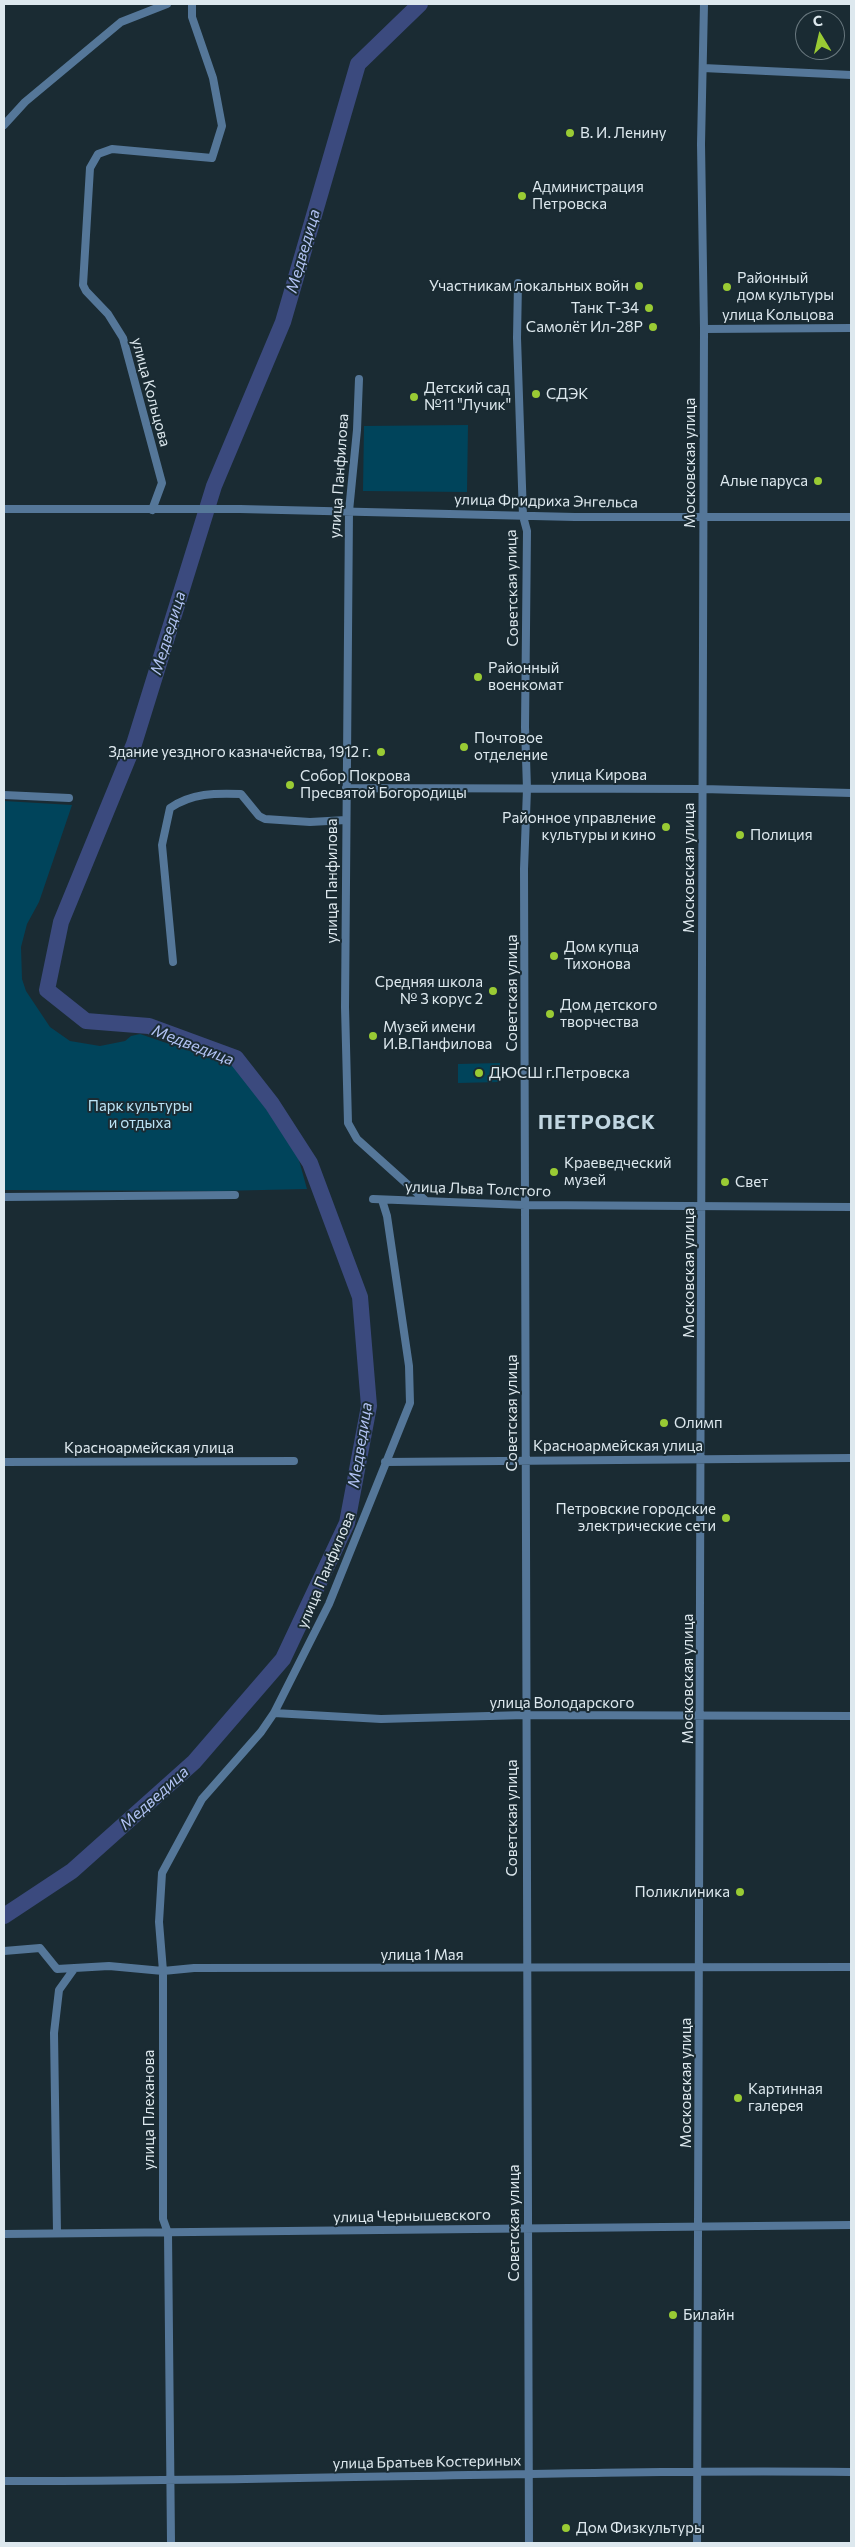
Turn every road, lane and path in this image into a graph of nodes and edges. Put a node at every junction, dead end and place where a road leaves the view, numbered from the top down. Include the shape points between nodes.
1 (167, 4) edge
2 (192, 4) edge
3 (704, 4) edge
4 (703, 68) junction
5 (851, 75) edge
6 (4, 125) edge
7 (518, 283) dead end
8 (851, 328) edge
9 (704, 329) junction
10 (358, 379) dead end
11 (4, 509) edge
12 (153, 510) junction
13 (349, 511) junction
14 (523, 516) junction
15 (703, 516) junction
16 (851, 517) edge
17 (346, 788) junction
18 (527, 789) junction
19 (703, 789) junction
20 (851, 793) edge
21 (4, 796) edge
22 (69, 798) dead end
23 (346, 820) junction
24 (172, 962) dead end
25 (235, 1195) dead end
26 (4, 1198) edge
27 (378, 1199) joint
28 (426, 1201) junction
29 (525, 1205) junction
30 (703, 1205) junction
31 (851, 1207) edge
32 (851, 1458) edge
33 (526, 1460) junction
34 (294, 1461) dead end
35 (702, 1461) junction
36 (4, 1462) edge
37 (385, 1462) junction
38 (274, 1713) junction
39 (525, 1715) junction
40 (702, 1716) junction
41 (851, 1716) edge
42 (4, 1951) edge
43 (851, 1967) edge
44 (526, 1968) junction
45 (74, 1969) junction
46 (700, 1969) junction
47 (163, 1971) junction
48 (698, 2225) junction
49 (851, 2225) edge
50 (528, 2228) junction
51 (57, 2232) junction
52 (168, 2233) junction
53 (4, 2234) edge
54 (698, 2471) junction
55 (851, 2472) edge
56 (528, 2474) junction
57 (4, 2481) edge
58 (170, 2482) junction
59 (171, 2543) edge
60 (529, 2543) edge
61 (697, 2543) edge

1 - 6 street via 121,22 25,102
2 - 12 street, улица Кольцова via 192,18 213,78 222,126 212,158 112,149 98,154 90,168 83,285 123,338 162,483
3 - 4 street, Московская улица
4 - 5 street
4 - 9 street, Московская улица via 701,213
7 - 14 street, Советская улица
8 - 9 street, улица Кольцова
9 - 15 street, Московская улица
10 - 13 street, улица Панфилова
11 - 12 street
12 - 13 street, улица Фридриха Энгельса
13 - 14 street, улица Фридриха Энгельса
13 - 17 street, улица Панфилова
14 - 15 street, улица Фридриха Энгельса
14 - 18 street, Советская улица via 527,531
15 - 16 street, улица Фридриха Энгельса
15 - 19 street, Московская улица
17 - 18 street, улица Кирова
17 - 23 street, улица Панфилова
18 - 19 street, улица Кирова
18 - 29 street, Советская улица via 524,869
19 - 20 street, улица Кирова
19 - 30 street, Московская улица
21 - 22 street
23 - 24 street via 265,819 241,794 217,793 185,798 170,808 162,845
23 - 28 street, улица Панфилова via 348,1123 357,1139
25 - 26 street
27 - 28 street, улица Льва Толстого
27 - 37 street, улица Панфилова via 387,1216 409,1366 410,1403
28 - 29 street, улица Льва Толстого
29 - 30 street, улица Льва Толстого
29 - 33 street, Советская улица
30 - 31 street, улица Льва Толстого
30 - 35 street, Московская улица
32 - 35 street, Красноармейская улица
33 - 35 street, Красноармейская улица
33 - 37 street, Красноармейская улица
33 - 39 street, Советская улица
34 - 36 street, Красноармейская улица
35 - 40 street, Московская улица
37 - 38 street, улица Панфилова via 329,1604
38 - 39 street, улица Володарского via 382,1719
38 - 47 street, улица Плеханова via 202,1799 162,1873 159,1922
39 - 40 street, улица Володарского
39 - 44 street, Советская улица
40 - 41 street, улица Володарского
40 - 46 street, Московская улица
42 - 45 street, улица 1 Мая via 40,1948 57,1969
43 - 46 street, улица 1 Мая
44 - 46 street, улица 1 Мая
44 - 47 street, улица 1 Мая via 194,1968
44 - 50 street, Советская улица
45 - 47 street, улица 1 Мая via 109,1966
45 - 51 street via 59,1990 54,2033
46 - 48 street, Московская улица
47 - 52 street, улица Плеханова via 163,2219
48 - 49 street, улица Чернышевского
48 - 50 street, улица Чернышевского
48 - 54 street, Московская улица
50 - 52 street, улица Чернышевского
50 - 56 street, Советская улица
51 - 52 street, улица Чернышевского
51 - 53 street, улица Чернышевского
52 - 58 street, улица Плеханова
54 - 55 street, улица Братьев Костериных
54 - 56 street, улица Братьев Костериных
54 - 61 street, Московская улица
56 - 58 street, улица Братьев Костериных
56 - 60 street, Советская улица
57 - 58 street, улица Братьев Костериных
58 - 59 street, улица Плеханова

